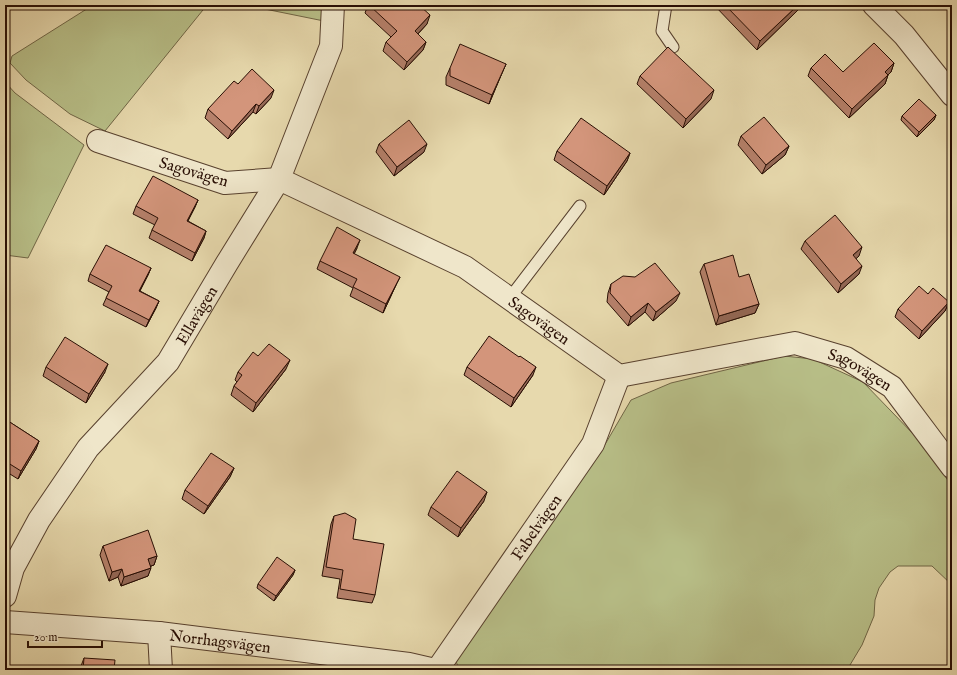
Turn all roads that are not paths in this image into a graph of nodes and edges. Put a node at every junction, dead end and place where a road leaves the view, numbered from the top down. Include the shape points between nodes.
1 (333, 5) edge
2 (666, 5) edge
3 (874, 5) edge
4 (673, 47) dead end
5 (952, 95) edge
6 (98, 141) dead end
7 (279, 179) junction
8 (580, 206) dead end
9 (509, 299) junction
10 (619, 376) junction
11 (952, 467) edge
12 (5, 596) edge
13 (5, 622) edge
14 (159, 633) junction
15 (161, 670) edge
16 (436, 670) edge

1 - 7 street, Ellavägen via 331,46
2 - 4 lane via 662,31
3 - 5 street via 904,35
6 - 7 street, Sagovägen via 225,183
7 - 9 street, Sagovägen via 465,267
7 - 12 street, Ellavägen via 168,362 88,448 39,520 13,568
8 - 9 lane
9 - 10 street, Sagovägen
10 - 11 street, Sagovägen via 795,343 846,358 892,387
10 - 16 street, Fabelvägen via 593,444
13 - 14 street, Norrhagsvägen
14 - 15 street
14 - 16 street, Norrhagsvägen via 409,664

